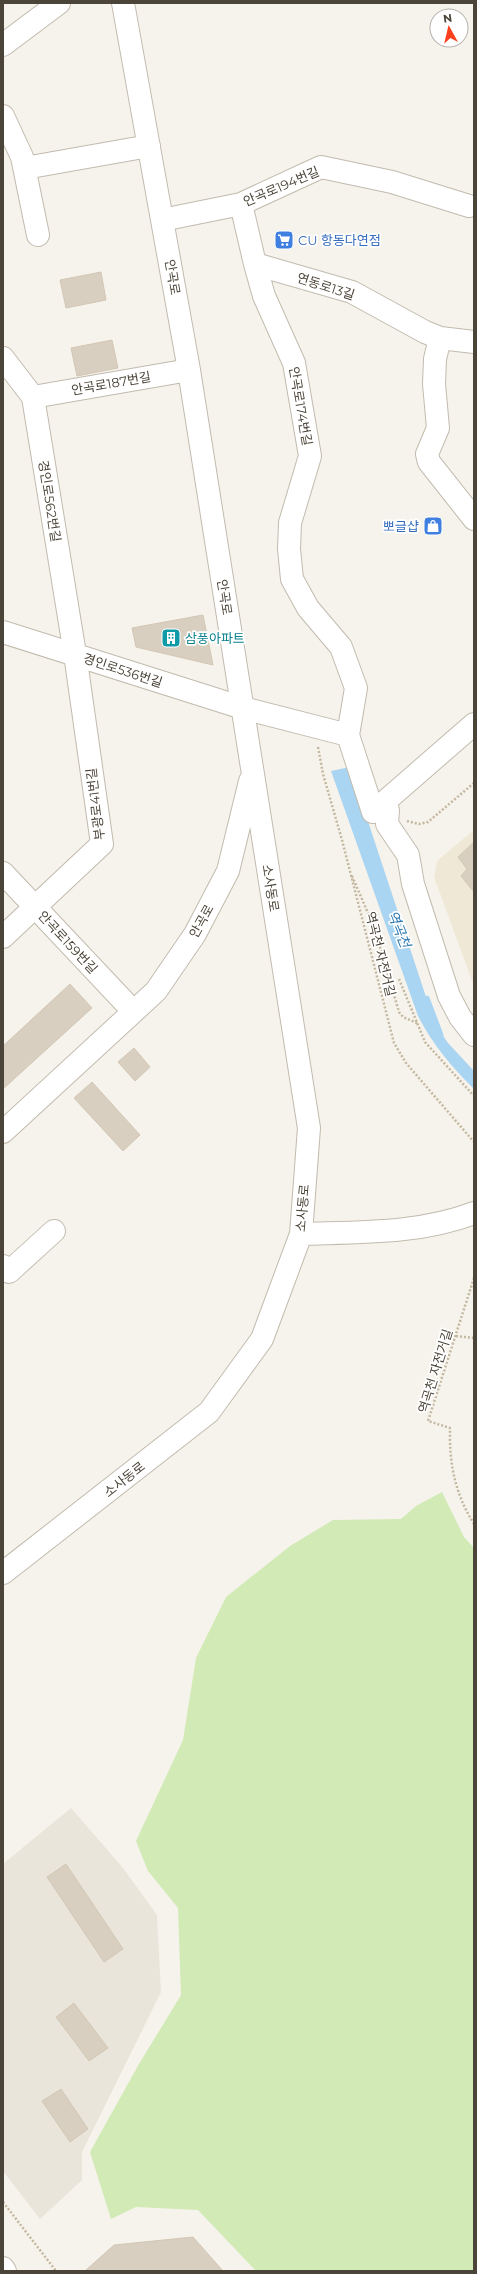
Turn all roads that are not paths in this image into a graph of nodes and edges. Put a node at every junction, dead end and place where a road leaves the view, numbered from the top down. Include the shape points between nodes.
1 (59, 3) edge
2 (123, 3) edge
3 (3, 45) edge
4 (3, 116) edge
5 (149, 146) junction
6 (25, 168) junction
7 (241, 204) junction
8 (472, 206) edge
9 (162, 220) junction
10 (38, 235) dead end
11 (255, 264) junction
12 (440, 338) junction
13 (474, 342) edge
14 (3, 358) edge
15 (189, 370) junction
16 (33, 397) junction
17 (474, 519) edge
18 (3, 632) edge
19 (75, 654) junction
20 (243, 708) junction
21 (474, 724) edge
22 (348, 735) junction
23 (253, 772) junction
24 (388, 810) road end
25 (3, 873) edge
26 (36, 908) junction
27 (3, 936) edge
28 (133, 1011) junction
29 (474, 1035) edge
30 (3, 1132) edge
31 (474, 1213) edge
32 (54, 1231) dead end
33 (301, 1234) junction
34 (3, 1266) edge
35 (3, 1573) edge
36 (3, 2268) edge
37 (5, 2271) edge

1 - 3 street
2 - 5 street, 안곡로
4 - 6 street via 9,125
5 - 6 street
5 - 9 street, 안곡로
6 - 10 street
7 - 8 street, 안곡로194번길 via 321,167 392,182
7 - 9 street, 안곡로194번길
7 - 11 street
9 - 15 street, 안곡로
11 - 12 street, 연동로13길 via 352,292
11 - 22 street, 안곡로174번길 via 264,296 294,363 310,456 290,523 292,579 308,608 341,647 356,688
12 - 13 street, 연동로13길
12 - 17 street via 435,359 434,384 438,428 427,454 428,462
14 - 16 street, 경인로562번길
15 - 16 street, 안곡로187번길
15 - 20 street, 안곡로
16 - 19 street, 경인로562번길
18 - 19 street, 경인로536번길
19 - 20 street, 경인로536번길
19 - 26 street, 부광로41번길 via 102,844
20 - 22 street
20 - 23 street, 안곡로
21 - 22 street via 373,812
23 - 28 street, 안곡로 via 228,871 195,934 156,991
23 - 33 street, 소사동로 via 309,1128
24 - 29 street via 387,824 408,855 414,884 449,996 460,1017
25 - 26 street, 안곡로159번길
26 - 27 street, 부광로41번길
26 - 28 street, 안곡로159번길
28 - 30 street, 안곡로
31 - 33 street via 424,1227 384,1232
32 - 34 street via 8,1272
33 - 35 street, 소사동로 via 262,1339 209,1412
36 - 37 street

